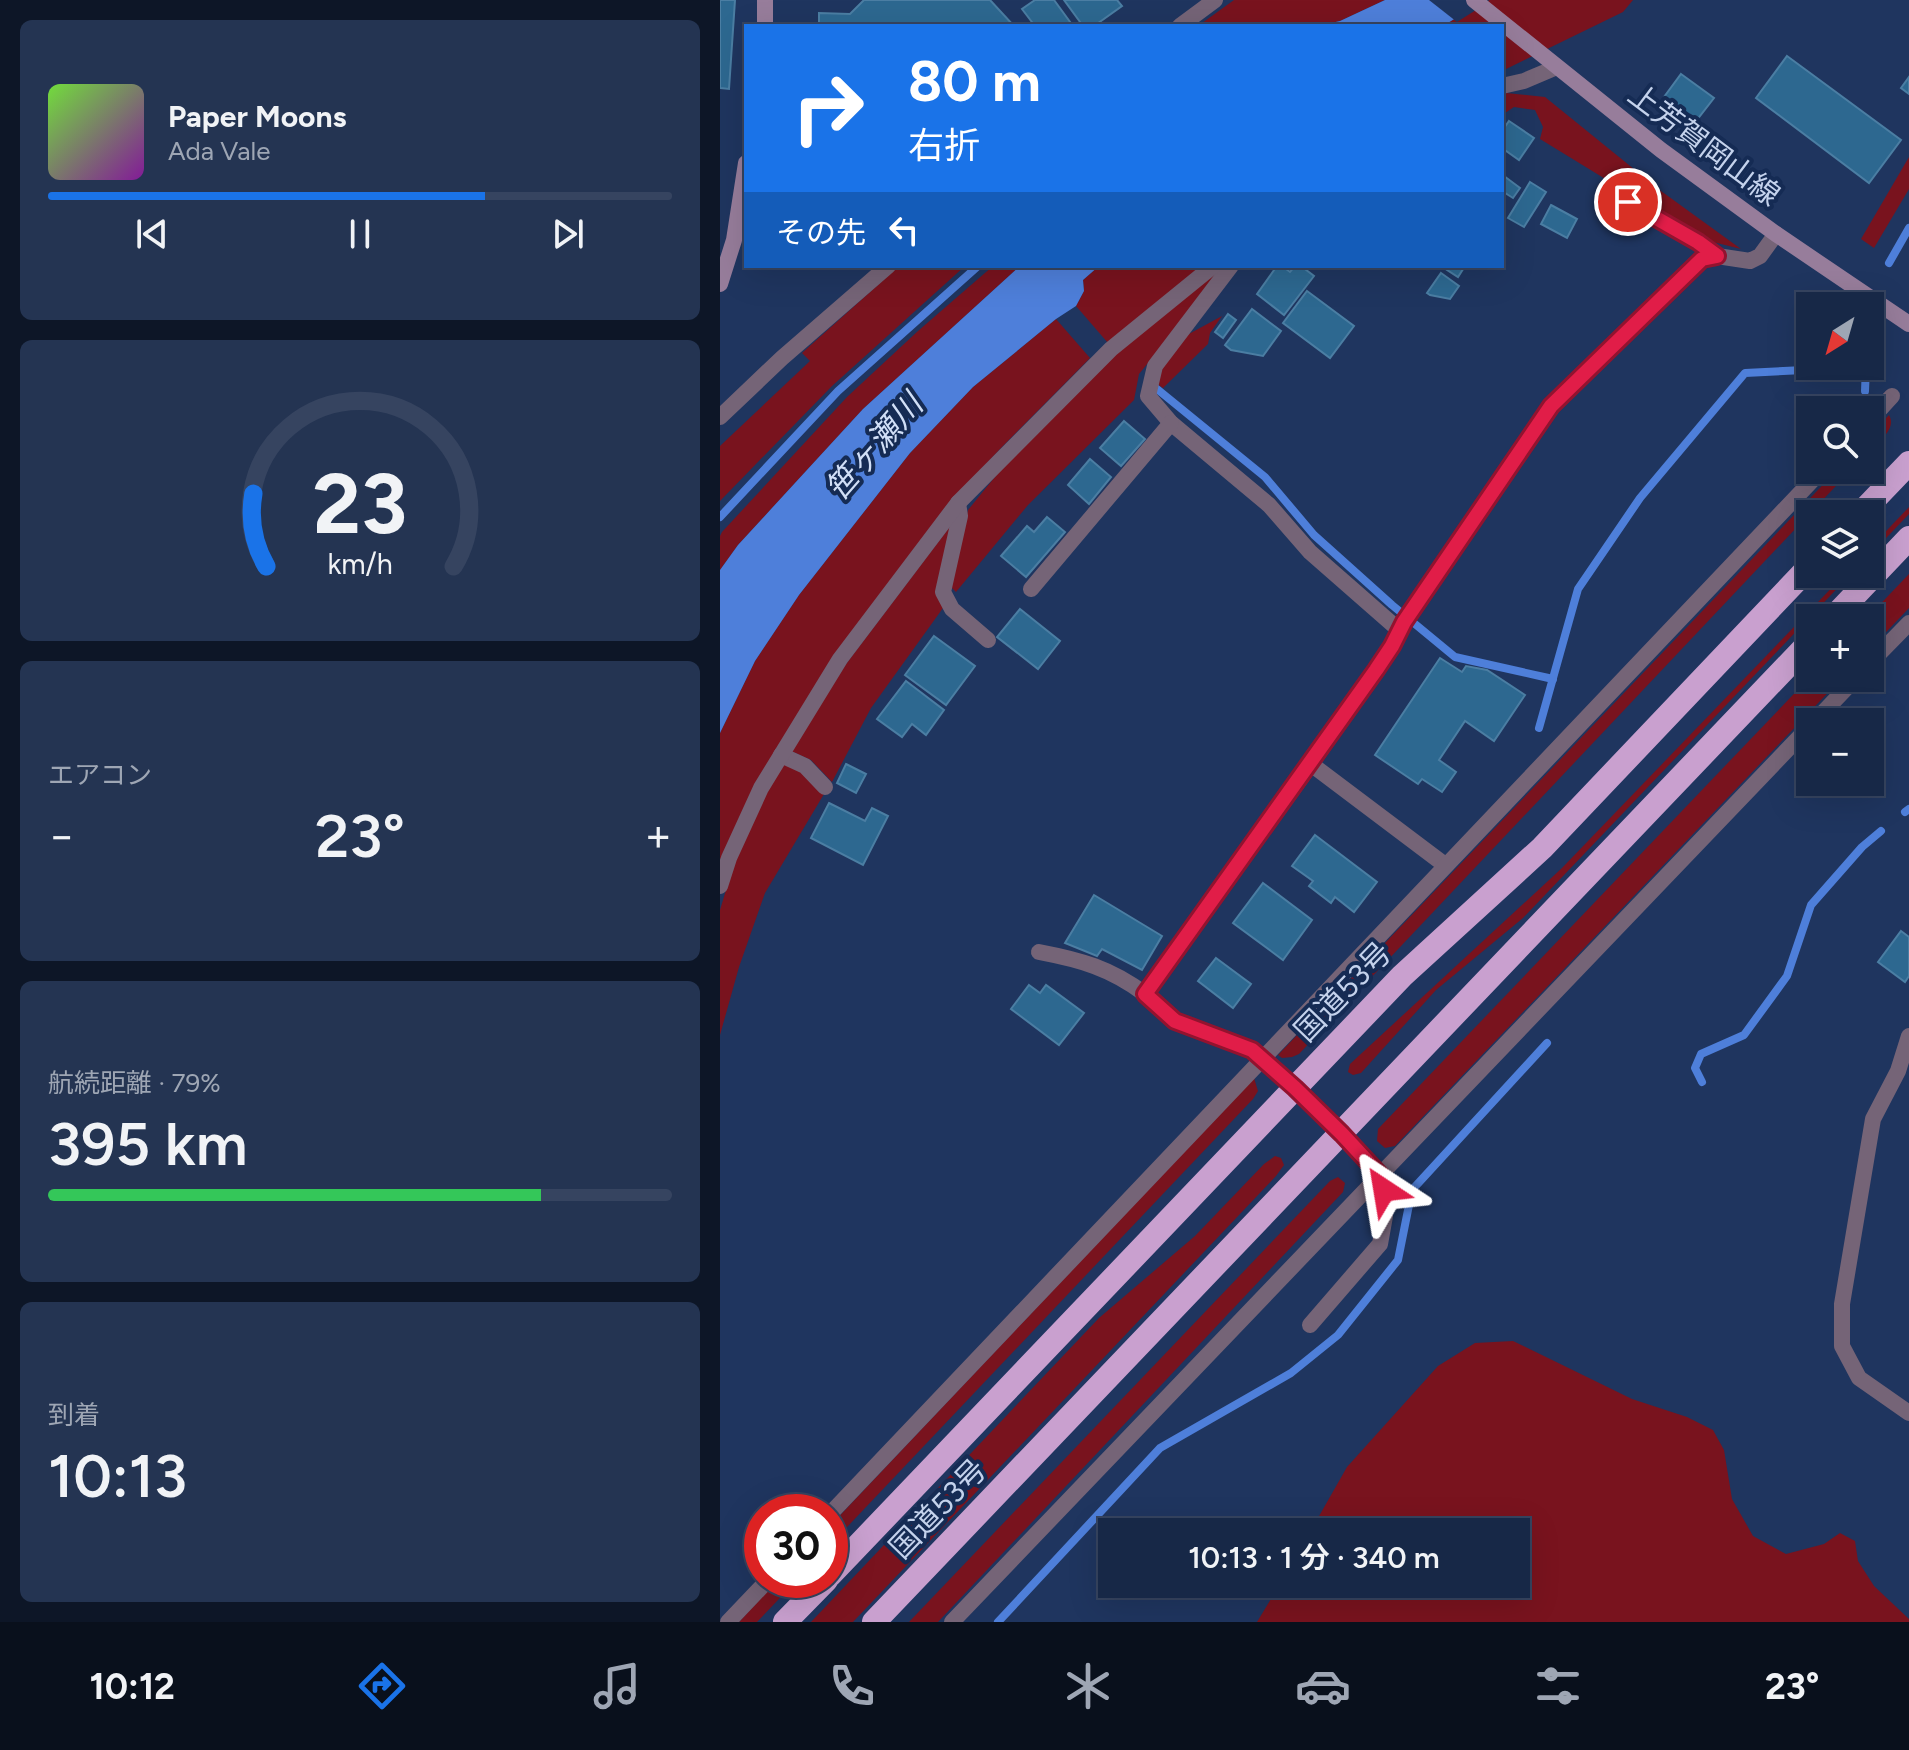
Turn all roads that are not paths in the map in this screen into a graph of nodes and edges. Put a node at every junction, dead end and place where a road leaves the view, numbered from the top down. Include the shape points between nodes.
1 (765, 0) edge
2 (1215, 0) edge
3 (1474, 0) edge
4 (765, 24) edge
5 (1183, 24) edge
6 (1504, 24) edge
7 (1504, 24) edge
8 (1551, 62) junction
9 (1504, 86) edge
10 (744, 176) edge
11 (1605, 189) dead end
12 (1776, 234) junction
13 (1717, 256) junction
14 (886, 268) edge
15 (1211, 268) edge
16 (1229, 268) edge
17 (720, 284) edge
18 (1909, 324) edge
19 (1892, 396) dead end
20 (1884, 405) edge
21 (720, 417) edge
22 (1171, 423) junction
23 (1909, 463) edge
24 (1809, 484) edge
25 (1873, 500) edge
26 (958, 503) junction
27 (1909, 538) edge
28 (1796, 581) edge
29 (1031, 589) dead end
30 (1846, 604) edge
31 (1405, 622) junction
32 (1909, 623) edge
33 (988, 640) dead end
34 (1884, 649) edge
35 (1796, 657) edge
36 (1843, 692) edge
37 (1827, 708) edge
38 (1796, 741) edge
39 (781, 755) junction
40 (1311, 764) junction
41 (825, 787) dead end
42 (1445, 865) junction
43 (720, 886) edge
44 (1039, 952) dead end
45 (1145, 994) junction
46 (1909, 1036) edge
47 (1262, 1059) junction
48 (1295, 1088) junction
49 (1342, 1134) junction
50 (1380, 1175) junction
51 (1310, 1325) dead end
52 (1905, 1406) edge
53 (848, 1495) edge
54 (848, 1556) edge
55 (751, 1598) edge
56 (808, 1598) edge
57 (728, 1622) edge
58 (785, 1622) edge
59 (874, 1622) edge
60 (952, 1622) edge

1 - 4 main road
2 - 5 street
3 - 7 main road, 上芳賀岡山線
6 - 8 main road, 上芳賀岡山線
8 - 9 street via 1524,81
8 - 12 main road, 上芳賀岡山線
10 - 17 main road via 734,240
11 - 13 street
12 - 13 street via 1750,261
12 - 18 main road, 上芳賀岡山線
13 - 31 street via 1702,259 1551,406
14 - 21 street
15 - 26 street via 1111,349
16 - 22 street via 1155,366 1148,396
19 - 20 street
22 - 29 street
22 - 31 street via 1269,505 1310,552
23 - 25 highway
24 - 42 street
26 - 33 street via 960,516 943,592 952,609
26 - 39 street via 840,659
27 - 30 highway
28 - 48 highway, 国道53号 via 1542,848 1402,976
31 - 40 street
32 - 34 street
35 - 49 highway, 国道53号
36 - 37 street
38 - 50 street
39 - 41 street via 805,766
39 - 43 street via 761,788
40 - 42 street
40 - 45 street
42 - 47 street
44 - 45 street via 1079,959
45 - 47 street via 1175,1021 1252,1050
46 - 52 street via 1873,1119 1842,1304 1842,1346 1859,1378
47 - 48 street
47 - 53 street
48 - 49 street
48 - 54 highway, 国道53号
49 - 50 street
49 - 59 highway, 国道53号
50 - 51 street via 1385,1216 1380,1244
50 - 60 street
55 - 57 street
56 - 58 highway

